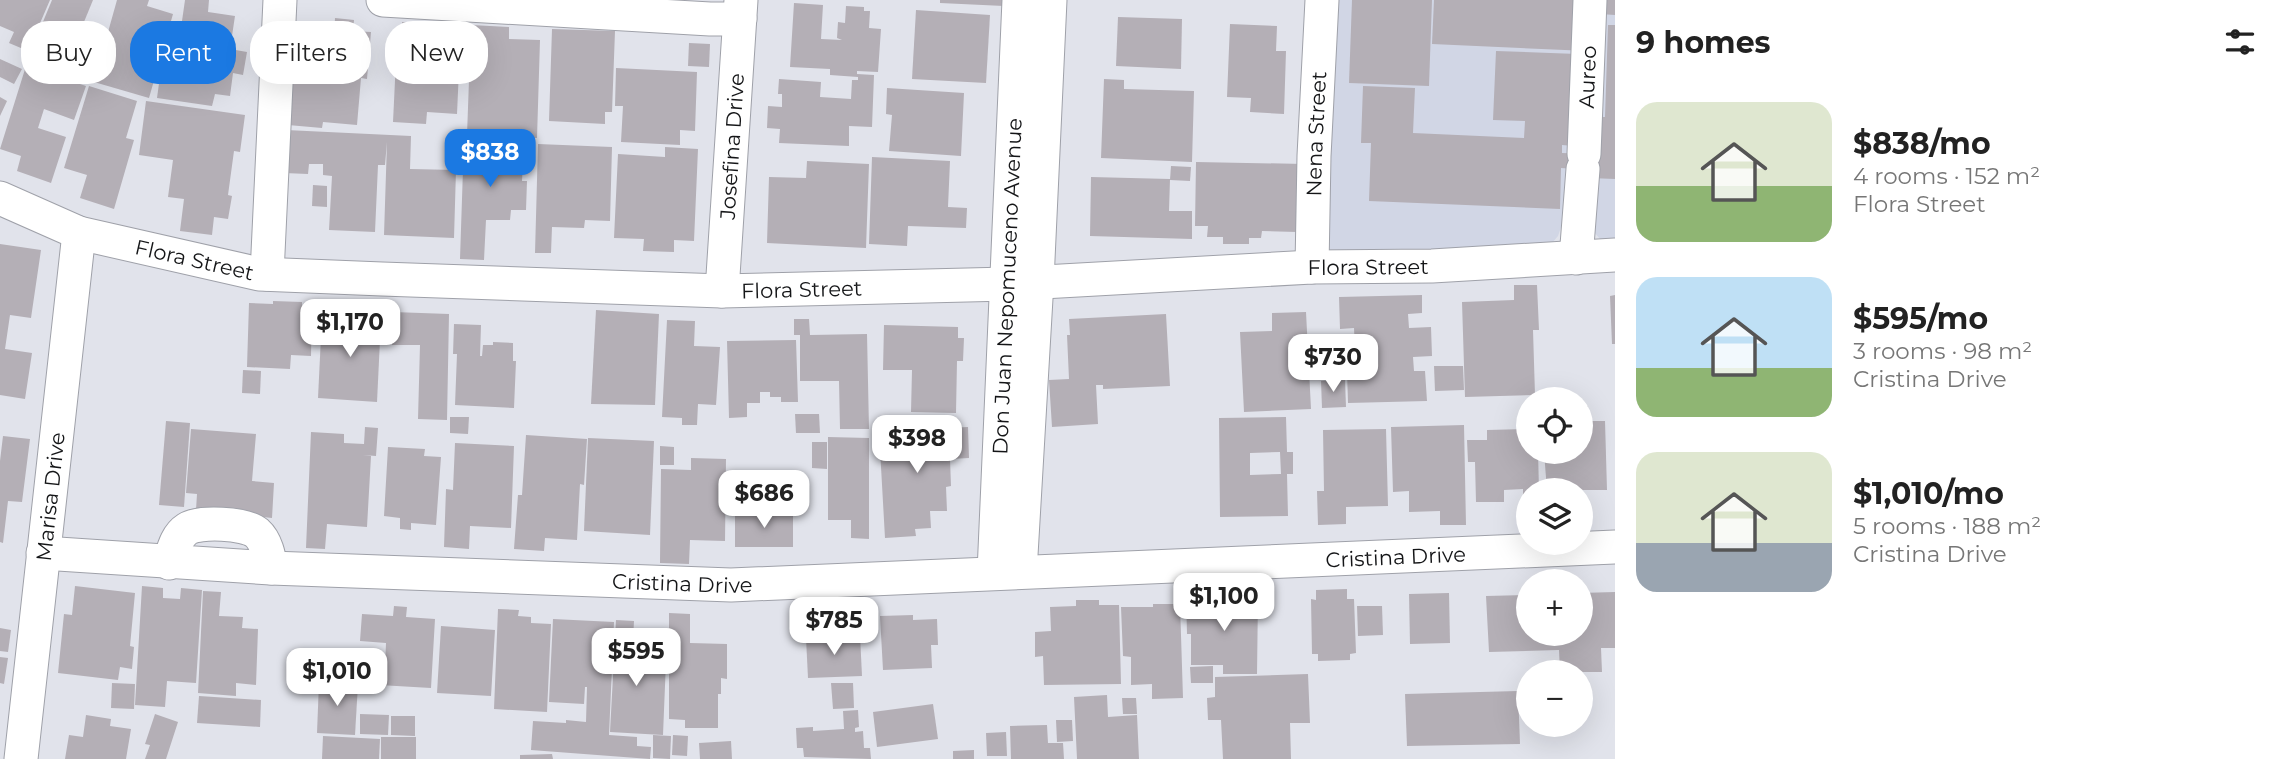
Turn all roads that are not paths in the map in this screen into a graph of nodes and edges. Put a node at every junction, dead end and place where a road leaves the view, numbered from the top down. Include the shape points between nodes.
1 (281, 0) edge
2 (383, 0) edge
3 (1019, 0) edge
4 (1050, 0) edge
5 (1322, 0) edge
6 (1590, 0) edge
7 (741, 9) edge
8 (0, 198) edge
9 (79, 233) junction
10 (1615, 255) edge
11 (1576, 258) junction
12 (1312, 267) junction
13 (267, 274) junction
14 (1023, 282) junction
15 (722, 291) junction
16 (1615, 547) edge
17 (43, 553) junction
18 (1007, 573) junction
19 (21, 759) edge

1 - 13 street
2 - 7 street
3 - 14 street, Don Juan Nepomuceno Avenue
4 - 14 street, Don Juan Nepomuceno Avenue
5 - 12 street, Nena Street
6 - 11 street, Aureo
7 - 15 street, Josefina Drive
8 - 9 street, Flora Street
9 - 13 street, Flora Street
9 - 17 street, Marisa Drive
10 - 11 street, Flora Street
11 - 12 street, Flora Street
12 - 14 street, Flora Street
13 - 15 street, Flora Street
14 - 15 street, Flora Street
14 - 18 street, Don Juan Nepomuceno Avenue
16 - 18 street, Cristina Drive
17 - 18 street, Cristina Drive via 271,568 720,584
17 - 19 street, Marisa Drive

